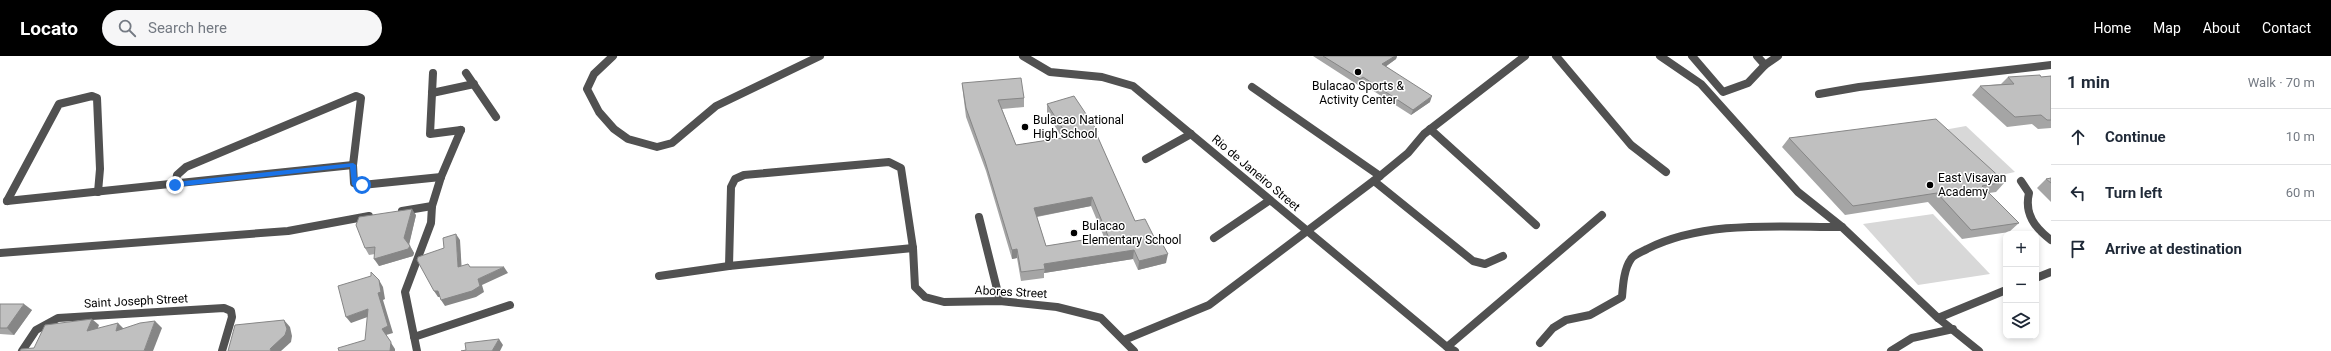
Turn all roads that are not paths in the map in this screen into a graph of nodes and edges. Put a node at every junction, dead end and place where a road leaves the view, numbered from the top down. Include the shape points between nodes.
1 (613, 56) edge
2 (820, 56) edge
3 (1023, 56) edge
4 (1525, 56) edge
5 (1556, 56) edge
6 (1660, 56) edge
7 (1692, 56) edge
8 (1757, 56) edge
9 (1778, 56) edge
10 (1766, 65) junction
11 (2051, 65) edge
12 (433, 73) dead end
13 (466, 73) dead end
14 (474, 84) junction
15 (1252, 87) dead end
16 (432, 93) junction
17 (1819, 94) dead end
18 (496, 117) dead end
19 (1430, 129) junction
20 (1191, 134) junction
21 (1146, 159) dead end
22 (353, 165) junction
23 (1666, 172) dead end
24 (441, 177) junction
25 (1377, 178) junction
26 (2021, 181) dead end
27 (175, 185) junction
28 (98, 192) junction
29 (1270, 200) junction
30 (432, 206) junction
31 (396, 212) edge
32 (381, 214) edge
33 (1602, 216) dead end
34 (979, 217) dead end
35 (1536, 225) dead end
36 (1842, 227) junction
37 (1306, 230) junction
38 (1214, 238) dead end
39 (2051, 240) edge
40 (913, 248) junction
41 (0, 253) edge
42 (1503, 256) dead end
43 (729, 266) junction
44 (2051, 272) edge
45 (659, 276) dead end
46 (2039, 277) edge
47 (2003, 291) edge
48 (1000, 301) junction
49 (510, 304) dead end
50 (1938, 318) junction
51 (1953, 329) junction
52 (414, 338) junction
53 (1124, 340) junction
54 (1540, 343) dead end
55 (1452, 349) edge
56 (22, 351) edge
57 (222, 351) edge
58 (417, 351) edge
59 (1134, 351) edge
60 (1891, 351) edge
61 (1979, 351) edge

1 - 2 street via 599,67 589,80 587,89 599,112 614,129 628,139 657,147 672,143 716,106
3 - 20 street, Rio de Janeiro Street via 1050,72 1102,77 1133,86
4 - 19 street
5 - 23 street via 1631,145
6 - 36 street via 1701,84 1798,192
7 - 10 street via 1723,92 1748,83
8 - 10 street
9 - 10 street
11 - 17 street
12 - 16 street
13 - 14 street
14 - 16 street
14 - 18 street
15 - 25 street
16 - 24 street via 430,134 462,130
19 - 25 street via 1408,153
19 - 35 street
20 - 21 street
20 - 29 street, Rio de Janeiro Street
22 - 24 street via 354,183 362,185
22 - 27 street
22 - 27 street via 361,98 356,96 186,167 178,175
24 - 30 street
25 - 37 street
25 - 42 street via 1473,261 1485,264
26 - 39 street via 2029,193 2026,203 2032,224
27 - 28 street
28 - 28 street via 7,201 59,104 65,100 92,96 97,98 100,169
29 - 37 street, Rio de Janeiro Street
29 - 38 street
30 - 31 street
30 - 52 street via 431,223 405,292
32 - 41 street via 288,231
33 - 55 street
34 - 48 street
36 - 50 street
36 - 54 street via 1761,227 1696,234 1655,243 1631,258 1622,297 1590,315 1566,320 1553,328
37 - 53 street via 1209,305
37 - 55 street, Rio de Janeiro Street
40 - 43 street
40 - 43 street, Abores Street via 901,168 896,164 881,162 744,175 735,179 731,187
40 - 48 street, Abores Street via 915,287 925,297 944,302
43 - 45 street
44 - 46 street
47 - 50 street
48 - 53 street, Abores Street via 1057,307 1102,318
49 - 52 street
50 - 51 street
51 - 60 street via 1931,332 1907,340
51 - 61 street
52 - 58 street
53 - 59 street, Abores Street
56 - 57 street, Saint Joseph Street via 30,334 44,323 58,318 224,308 231,311 232,317

